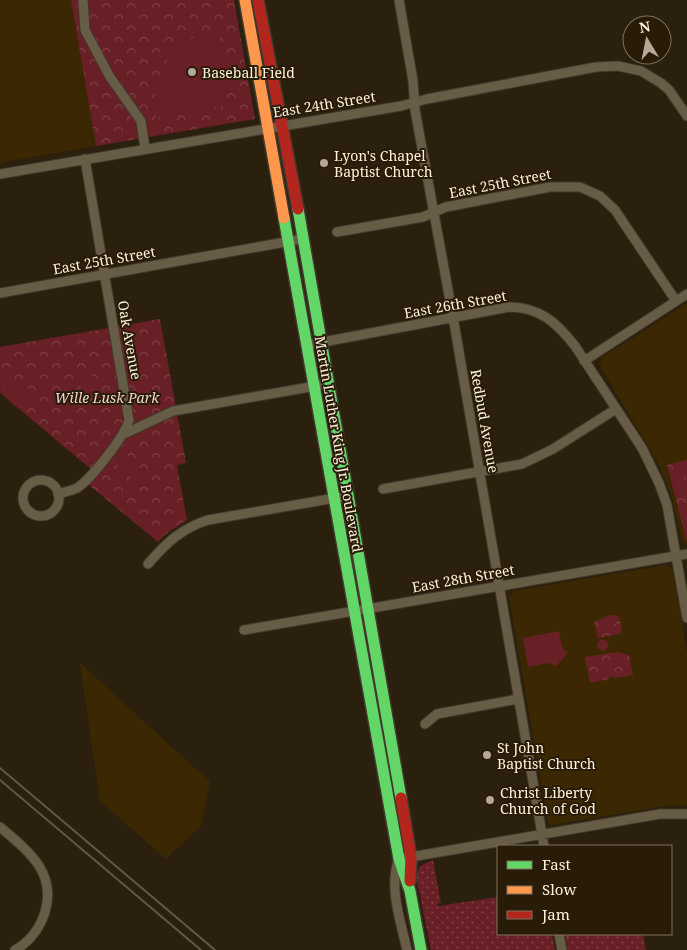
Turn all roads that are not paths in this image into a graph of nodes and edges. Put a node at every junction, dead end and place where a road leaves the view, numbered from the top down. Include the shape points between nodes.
1 (83, 0) edge
2 (245, 0) edge
3 (258, 0) edge
4 (398, 0) edge
5 (414, 102) junction
6 (687, 116) edge
7 (283, 125) junction
8 (269, 127) junction
9 (145, 148) junction
10 (85, 159) junction
11 (0, 174) edge
12 (433, 213) junction
13 (337, 232) dead end
14 (302, 239) junction
15 (289, 242) junction
16 (104, 274) junction
17 (0, 293) edge
18 (687, 294) edge
19 (676, 301) junction
20 (453, 317) junction
21 (321, 342) junction
22 (306, 345) junction
23 (584, 361) junction
24 (327, 384) junction
25 (314, 386) junction
26 (616, 409) junction
27 (124, 434) junction
28 (480, 473) junction
29 (383, 489) dead end
30 (58, 494) junction
31 (347, 496) junction
32 (334, 498) junction
33 (687, 554) edge
34 (676, 556) junction
35 (148, 564) dead end
36 (499, 586) junction
37 (368, 608) junction
38 (354, 611) junction
39 (687, 618) edge
40 (244, 630) dead end
41 (518, 699) junction
42 (425, 724) dead end
43 (687, 814) edge
44 (0, 827) edge
45 (542, 835) junction
46 (544, 845) edge
47 (405, 858) junction
48 (559, 935) edge
49 (15, 950) edge
50 (407, 950) edge
51 (421, 950) edge
52 (562, 950) edge

1 - 9 street via 85,30 110,77 141,120
2 - 8 main road, Martin Luther King Jr. Boulevard
3 - 7 main road, Martin Luther King Jr. Boulevard
4 - 5 street, Redbud Avenue
5 - 6 street, East 24th Street via 596,67 629,68 651,76 669,90
5 - 7 street, East 24th Street
5 - 12 street, Redbud Avenue
7 - 8 street, East 24th Street
7 - 14 main road, Martin Luther King Jr. Boulevard
8 - 9 street, East 24th Street
8 - 15 main road, Martin Luther King Jr. Boulevard
9 - 10 street, East 24th Street
10 - 11 street, East 24th Street
10 - 16 street, Oak Avenue
12 - 13 street, East 25th Street
12 - 19 street, East 25th Street via 446,207 559,186 590,191 609,202 621,217
12 - 20 street, Redbud Avenue
14 - 15 street, East 25th Street
14 - 21 main road, Martin Luther King Jr. Boulevard
15 - 16 street, East 25th Street
15 - 22 main road, Martin Luther King Jr. Boulevard
16 - 17 street, East 25th Street
16 - 27 street, Oak Avenue via 129,414
18 - 19 street
19 - 23 street
20 - 21 street, East 26th Street
20 - 23 street, East 26th Street via 509,307 538,311 564,331
20 - 28 street, Redbud Avenue
21 - 22 street, East 26th Street
21 - 24 main road, Martin Luther King Jr. Boulevard
22 - 25 main road, Martin Luther King Jr. Boulevard
23 - 26 street, East 26th Street
24 - 25 street
24 - 31 main road, Martin Luther King Jr. Boulevard
25 - 27 street via 173,411
25 - 32 main road, Martin Luther King Jr. Boulevard
26 - 28 street via 537,458
26 - 34 street, East 26th Street via 642,448 659,483 667,505
27 - 30 street via 83,482
28 - 29 street
28 - 36 street, Redbud Avenue
30 - 30 street via 49,482 38,480 26,487 23,500 29,512 44,516 55,509
31 - 32 street
31 - 37 main road, Martin Luther King Jr. Boulevard
32 - 35 street via 208,520 191,526 167,542
32 - 38 main road, Martin Luther King Jr. Boulevard
33 - 34 street, East 28th Street
34 - 36 street, East 28th Street
34 - 39 street, East 26th Street
36 - 37 street, East 28th Street
36 - 41 street, Redbud Avenue
37 - 38 street, East 28th Street
37 - 47 main road, Martin Luther King Jr. Boulevard
38 - 40 street, East 28th Street
38 - 47 main road, Martin Luther King Jr. Boulevard
41 - 42 street via 437,714
41 - 45 street, Redbud Avenue
43 - 45 street via 660,814
44 - 49 street via 29,852 41,867 48,887 44,915 36,932
45 - 46 street, Redbud Avenue
45 - 47 street
47 - 50 street via 395,870 395,889
47 - 51 main road, Martin Luther King Jr. Boulevard
48 - 52 street

